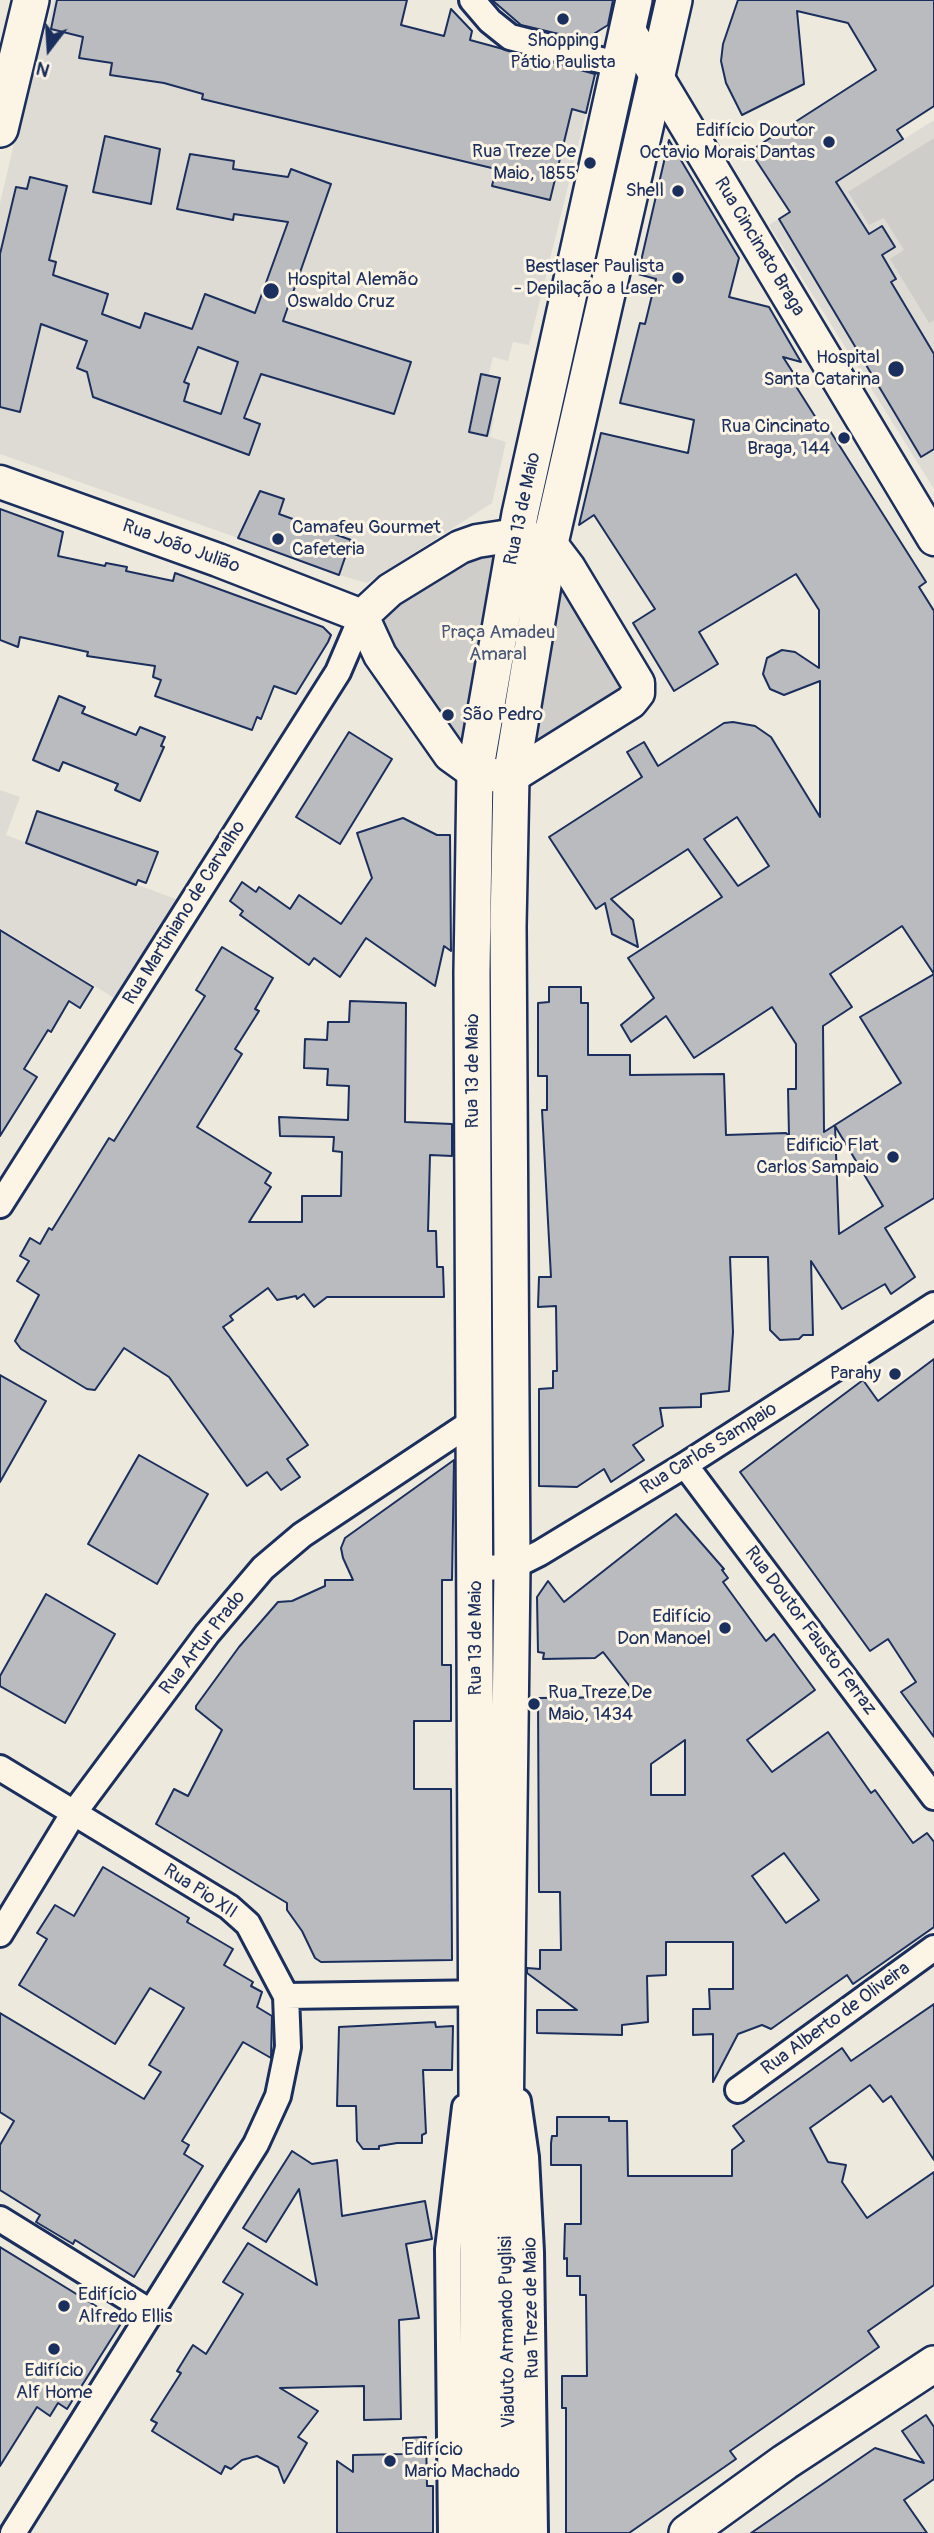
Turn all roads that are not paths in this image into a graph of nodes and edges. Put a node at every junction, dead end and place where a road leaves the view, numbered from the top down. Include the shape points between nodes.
1 (31, 0) edge
2 (472, 0) edge
3 (674, 0) edge
4 (631, 13) edge
5 (620, 65) junction
6 (656, 78) junction
7 (0, 129) edge
8 (0, 482) edge
9 (516, 535) junction
10 (934, 539) edge
11 (550, 544) junction
12 (362, 615) junction
13 (475, 772) junction
14 (511, 777) junction
15 (0, 1205) edge
16 (934, 1305) edge
17 (475, 1420) junction
18 (685, 1465) junction
19 (512, 1567) junction
20 (475, 1568) junction
21 (0, 1768) edge
22 (934, 1797) edge
23 (73, 1814) junction
24 (0, 1934) edge
25 (934, 1948) edge
26 (493, 1993) junction
27 (286, 1996) junction
28 (509, 2043) junction
29 (477, 2062) junction
30 (738, 2090) dead end
31 (505, 2131) joint
32 (477, 2159) joint
33 (0, 2219) edge
34 (152, 2313) junction
35 (934, 2364) edge
36 (494, 2470) junction
37 (13, 2533) edge
38 (451, 2533) edge
39 (479, 2533) edge
40 (510, 2533) edge
41 (535, 2533) edge
42 (687, 2533) edge

1 - 7 main road
2 - 5 street via 510,37
3 - 6 main road, Rua 13 de Maio
4 - 5 main road, Rua 13 de Maio
4 - 6 street, Rua Cincinato Braga
5 - 9 main road, Rua 13 de Maio
6 - 10 street, Rua Cincinato Braga
6 - 11 main road, Rua 13 de Maio
8 - 12 street, Rua João Julião
9 - 11 street
9 - 12 street via 460,547 390,590
9 - 13 main road, Rua 13 de Maio
11 - 14 main road, Rua 13 de Maio
11 - 14 street via 638,683 638,693 631,702
12 - 13 street via 380,654 450,755
12 - 15 street, Rua Martiniano de Carvalho via 338,672
13 - 14 street
13 - 17 main road, Rua 13 de Maio
14 - 19 main road, Rua 13 de Maio
16 - 18 street, Rua Carlos Sampaio
17 - 20 main road, Rua 13 de Maio
17 - 23 street, Rua Artur Prado via 302,1535 263,1568 207,1634
18 - 19 street, Rua Carlos Sampaio
18 - 22 street, Rua Doutor Fausto Ferraz
19 - 20 street, Rua Carlos Sampaio
19 - 26 main road, Rua 13 de Maio
20 - 26 main road, Rua 13 de Maio
21 - 23 street, Rua Pio XII
23 - 24 street, Rua Artur Prado
23 - 27 street, Rua Pio XII via 229,1907 248,1924
25 - 30 street, Rua Alberto de Oliveira
26 - 27 street
26 - 28 main road, Rua 13 de Maio
26 - 29 main road, Rua 13 de Maio
27 - 34 street via 288,2047 278,2096 256,2144
28 - 31 main road, Rua 13 de Maio
28 - 41 street, Rua Treze de Maio via 526,2157
29 - 32 main road, Rua 13 de Maio
29 - 38 street via 464,2111 449,2249
31 - 36 main road, Viaduto Armando Puglisi
32 - 36 main road, Viaduto Armando Puglisi
33 - 34 street
34 - 37 street
35 - 42 main road
36 - 39 main road, Viaduto Armando Puglisi
36 - 40 main road, Viaduto Armando Puglisi

